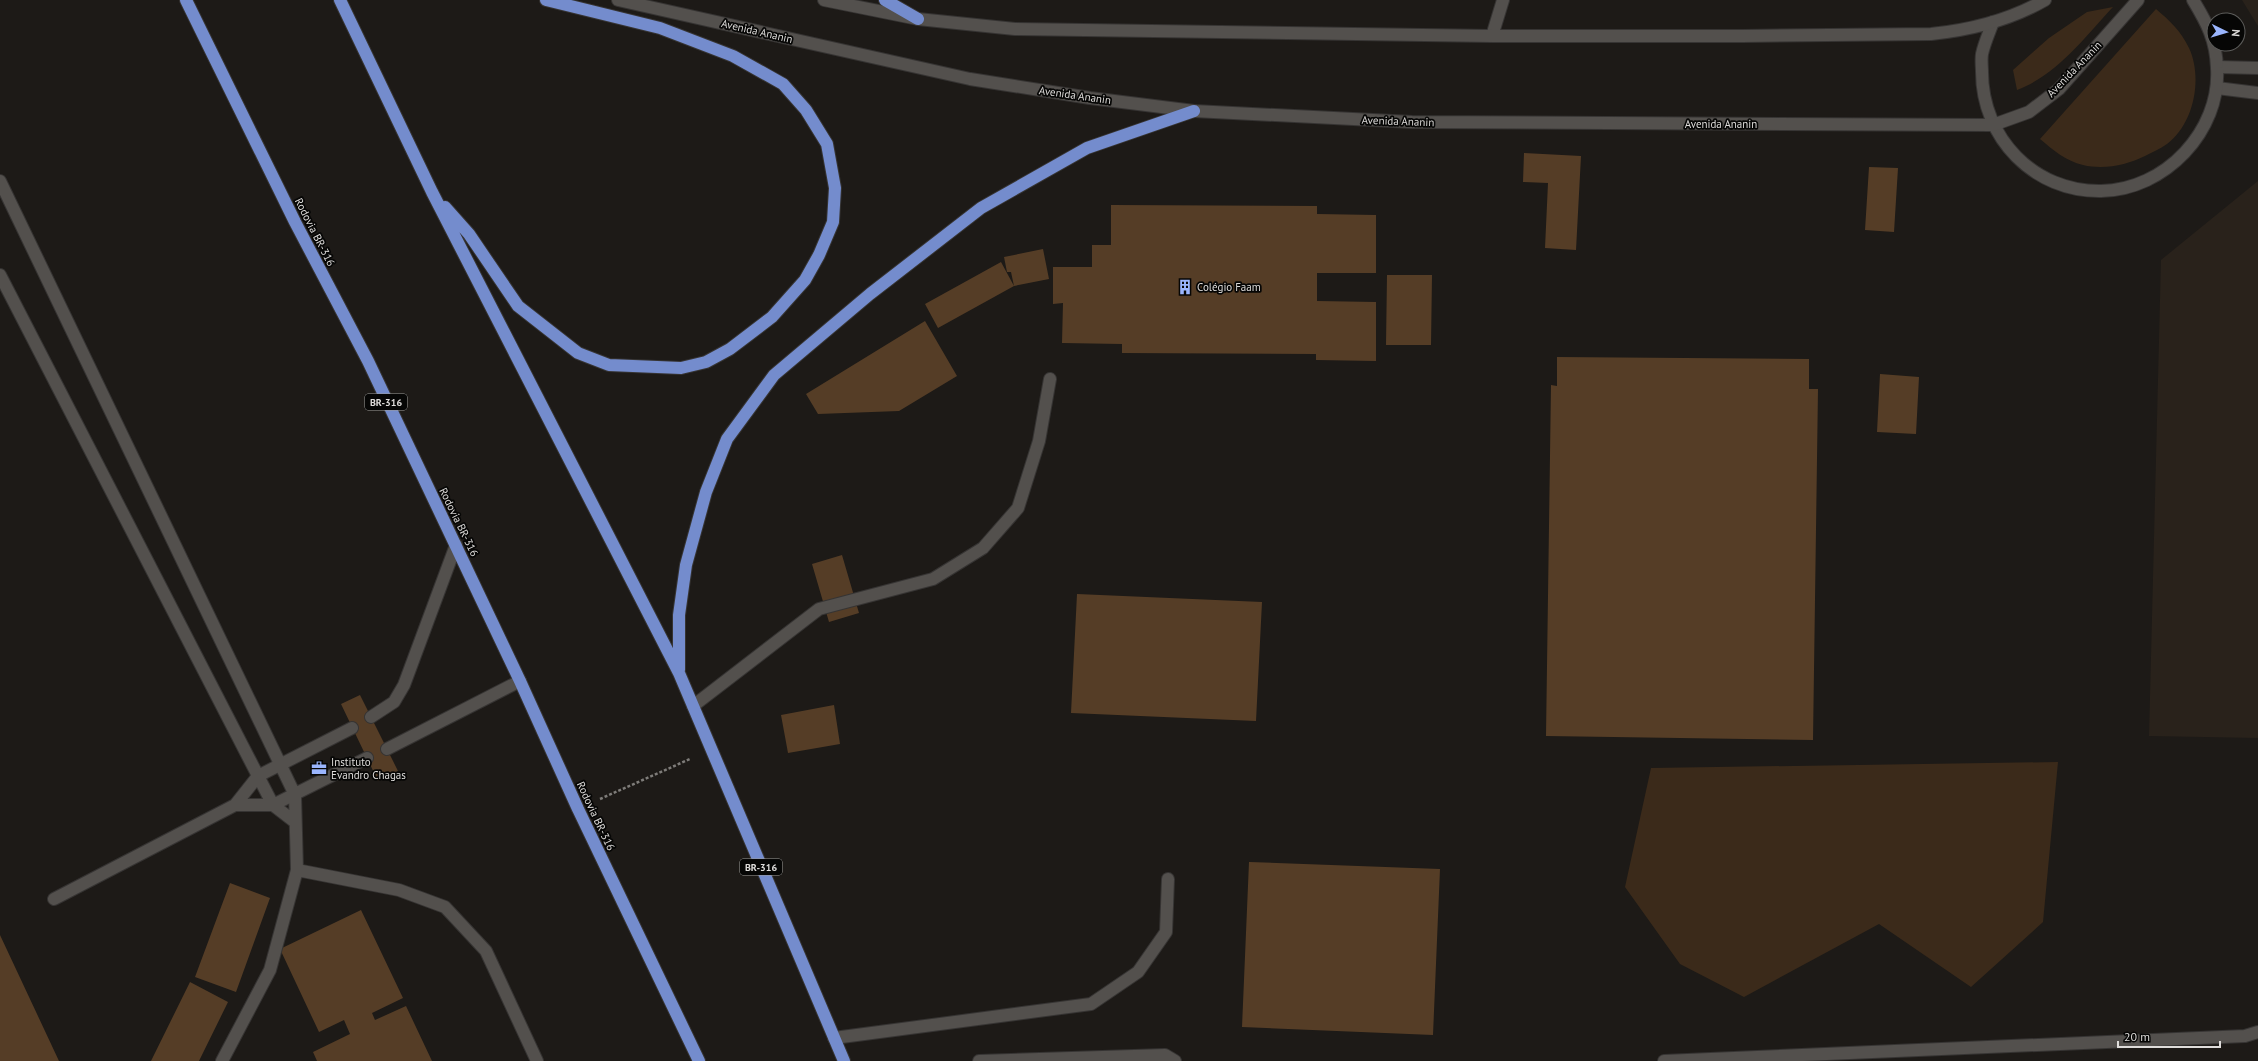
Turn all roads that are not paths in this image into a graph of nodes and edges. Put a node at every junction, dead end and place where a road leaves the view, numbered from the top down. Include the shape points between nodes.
1 (186, 0) edge
2 (340, 0) edge
3 (546, 0) edge
4 (618, 0) edge
5 (824, 0) edge
6 (886, 0) edge
7 (1503, 0) edge
8 (2045, 0) edge
9 (2138, 0) edge
10 (2193, 0) edge
11 (918, 19) junction
12 (1992, 22) junction
13 (1492, 36) junction
14 (2218, 67) junction
15 (2258, 68) edge
16 (2217, 88) junction
17 (2258, 93) edge
18 (1194, 111) junction
19 (1993, 125) junction
20 (0, 181) edge
21 (432, 192) junction
22 (0, 275) edge
23 (1050, 378) dead end
24 (456, 545) junction
25 (679, 673) junction
26 (520, 681) junction
27 (693, 706) junction
28 (371, 717) dead end
29 (352, 728) dead end
30 (387, 749) dead end
31 (367, 758) dead end
32 (280, 765) junction
33 (258, 776) junction
34 (294, 795) junction
35 (235, 805) junction
36 (273, 805) junction
37 (295, 822) junction
38 (297, 870) junction
39 (1168, 879) dead end
40 (54, 899) dead end
41 (2258, 1032) edge
42 (834, 1038) junction
43 (1049, 1059) edge
44 (222, 1061) edge
45 (537, 1061) edge
46 (699, 1061) edge
47 (844, 1061) edge
48 (979, 1061) edge
49 (1175, 1061) edge
50 (1664, 1061) edge

1 - 24 highway, Rodovia BR-316 / BR-316 via 295,222 368,361
2 - 21 highway, BR-316
3 - 21 highway via 660,28 733,56 783,84 806,110 827,144 835,188 833,222 805,280 772,317 730,349 706,362 675,369 609,365 578,353 518,306 469,234
4 - 18 main road, Avenida Ananin via 970,79
5 - 11 main road
6 - 11 highway
7 - 13 main road
8 - 12 main road
9 - 19 main road, Avenida Ananin via 2058,88 2029,112
10 - 14 main road via 2211,30
11 - 13 main road via 1015,29
12 - 13 main road via 1961,31 1930,34
12 - 19 main road via 1982,54 1982,91
14 - 15 main road
14 - 16 main road
16 - 17 main road
16 - 19 main road via 2207,121 2189,149 2164,171 2134,186 2102,191 2068,187 2038,174 2012,153
18 - 19 main road, Avenida Ananin via 1412,122
18 - 25 highway via 1088,148 981,208 870,294 774,375 727,439 706,492 685,572 679,615
20 - 32 main road
21 - 25 highway, BR-316
22 - 33 main road
23 - 27 main road via 1039,441 1018,508 983,548 933,579 819,609
24 - 26 highway, Rodovia BR-316 / BR-316
24 - 28 main road via 404,685 394,702
25 - 27 highway, BR-316
26 - 30 main road
26 - 46 highway, Rodovia BR-316 / BR-316 via 578,809
27 - 42 highway, BR-316
29 - 32 main road
31 - 34 main road
32 - 33 main road
32 - 34 main road
33 - 35 main road
33 - 36 main road
34 - 36 main road
34 - 37 main road
35 - 36 main road
35 - 40 main road
36 - 37 main road
37 - 38 main road
38 - 44 main road via 270,970
38 - 45 main road via 399,890 445,907 486,951
39 - 42 main road via 1166,932 1138,972 1091,1004
41 - 50 main road via 2245,1036
42 - 47 highway, BR-316
43 - 48 main road
43 - 49 main road via 1165,1055

